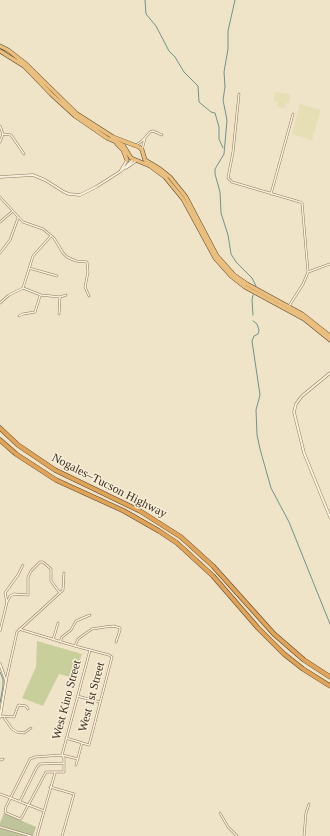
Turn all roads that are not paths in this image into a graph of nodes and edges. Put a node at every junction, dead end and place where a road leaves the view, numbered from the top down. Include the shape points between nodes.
1 (0, 46) edge
2 (0, 51) edge
3 (239, 94) dead end
4 (293, 114) dead end
5 (0, 126) edge
6 (3, 134) junction
7 (162, 135) dead end
8 (146, 136) junction
9 (107, 138) junction
10 (0, 142) edge
11 (135, 146) junction
12 (142, 152) junction
13 (24, 154) dead end
14 (128, 154) junction
15 (127, 160) junction
16 (136, 160) junction
17 (117, 173) junction
18 (0, 177) edge
19 (169, 181) junction
20 (174, 182) junction
21 (271, 194) junction
22 (0, 197) edge
23 (184, 200) junction
24 (188, 201) junction
25 (13, 211) junction
26 (18, 218) junction
27 (0, 222) edge
28 (197, 225) junction
29 (201, 227) junction
30 (51, 236) junction
31 (0, 253) edge
32 (330, 264) edge
33 (29, 268) junction
34 (308, 272) junction
35 (56, 276) dead end
36 (247, 286) junction
37 (23, 288) junction
38 (261, 294) junction
39 (41, 295) junction
40 (66, 295) dead end
41 (89, 296) dead end
42 (60, 297) junction
43 (0, 303) edge
44 (289, 306) junction
45 (59, 314) dead end
46 (19, 316) dead end
47 (329, 337) edge
48 (330, 373) edge
49 (0, 428) edge
50 (0, 440) edge
51 (330, 517) edge
52 (23, 565) dead end
53 (64, 573) dead end
54 (60, 592) junction
55 (8, 602) junction
56 (90, 616) dead end
57 (58, 624) dead end
58 (20, 629) junction
59 (0, 631) edge
60 (53, 640) junction
61 (60, 642) junction
62 (116, 642) dead end
63 (75, 646) junction
64 (90, 650) junction
65 (0, 664) edge
66 (9, 671) junction
67 (3, 672) junction
68 (330, 675) edge
69 (6, 681) junction
70 (330, 686) edge
71 (76, 696) junction
72 (100, 702) junction
73 (28, 709) dead end
74 (4, 716) junction
75 (0, 717) edge
76 (31, 728) dead end
77 (66, 738) junction
78 (82, 743) junction
79 (62, 754) junction
80 (3, 759) dead end
81 (78, 759) junction
82 (0, 760) edge
83 (64, 763) junction
84 (76, 765) dead end
85 (55, 773) junction
86 (50, 787) junction
87 (0, 794) edge
88 (11, 798) junction
89 (20, 801) junction
90 (28, 804) junction
91 (309, 804) dead end
92 (44, 811) junction
93 (220, 813) dead end
94 (0, 827) edge
95 (31, 836) edge
96 (37, 836) edge
97 (62, 836) edge
98 (237, 836) edge
99 (304, 836) edge

1 - 11 highway via 26,64 77,114 113,137
2 - 9 highway via 24,66 75,116
3 - 21 street via 228,178 232,182
4 - 21 street
5 - 6 street
6 - 10 street
6 - 13 street via 11,135
7 - 8 street via 152,131
8 - 11 street
8 - 12 street
9 - 14 highway via 123,145
9 - 15 highway via 121,148
11 - 12 highway
11 - 14 highway via 129,148
12 - 16 highway
12 - 20 highway via 145,160
14 - 15 street
14 - 16 highway
15 - 17 street
16 - 17 street
16 - 19 highway via 156,170
17 - 18 street via 80,195 64,192 33,175
19 - 20 highway
19 - 23 highway
20 - 24 highway
21 - 34 street via 302,203
22 - 25 street
23 - 24 highway
23 - 28 highway
24 - 29 highway
25 - 26 street
25 - 27 street
26 - 30 street
26 - 31 street via 10,240
28 - 29 highway
28 - 36 highway via 219,264 231,276
29 - 36 highway via 222,261
30 - 33 street via 34,256
30 - 41 street via 67,257 87,262 85,288
32 - 34 street
33 - 35 street
33 - 37 street
34 - 44 street
36 - 38 highway
36 - 38 highway via 253,292
37 - 39 street
37 - 43 street
38 - 44 highway
38 - 47 highway
39 - 42 street
39 - 46 street via 35,312
40 - 42 street
42 - 45 street
44 - 47 highway
48 - 51 street via 302,396 294,412 304,453
49 - 68 highway, Nogales–Tucson Highway via 18,445 45,464 140,511 181,537 214,566 262,622 288,647
50 - 70 highway, Nogales–Tucson Highway via 16,454 56,480 124,511 172,540 208,572 284,654
52 - 55 street via 5,593
53 - 54 street via 64,589
54 - 55 street via 51,581 51,570 43,562 31,572 28,594 12,594
54 - 58 street
55 - 59 street
56 - 61 street via 76,621 71,630 62,636
57 - 60 street
58 - 60 street
58 - 66 street via 16,634
60 - 61 street
61 - 63 street
62 - 63 street via 120,628 104,627 92,629 81,636
63 - 64 street
64 - 71 street, West Kino Street
64 - 72 street, West 1st Street via 112,658
65 - 67 street
66 - 67 street
66 - 69 street
67 - 69 street
69 - 75 street
71 - 72 street
71 - 77 street, West Kino Street
72 - 78 street, West 1st Street via 89,745
73 - 74 street via 19,705 15,716
74 - 75 street
74 - 76 street via 17,732 24,733
77 - 78 street
77 - 79 street, West Kino Street
78 - 81 street, West 1st Street
79 - 81 street
79 - 83 street
79 - 88 street via 30,759
80 - 82 street
81 - 84 street, West 1st Street
83 - 85 street via 64,772
83 - 89 street via 40,764
85 - 86 street
85 - 90 street via 46,772
86 - 92 street
86 - 97 street via 74,794
87 - 88 street
88 - 89 street
88 - 90 street via 5,811 20,819
89 - 90 street
90 - 92 street
91 - 99 street
92 - 96 street
93 - 98 street
94 - 95 street

